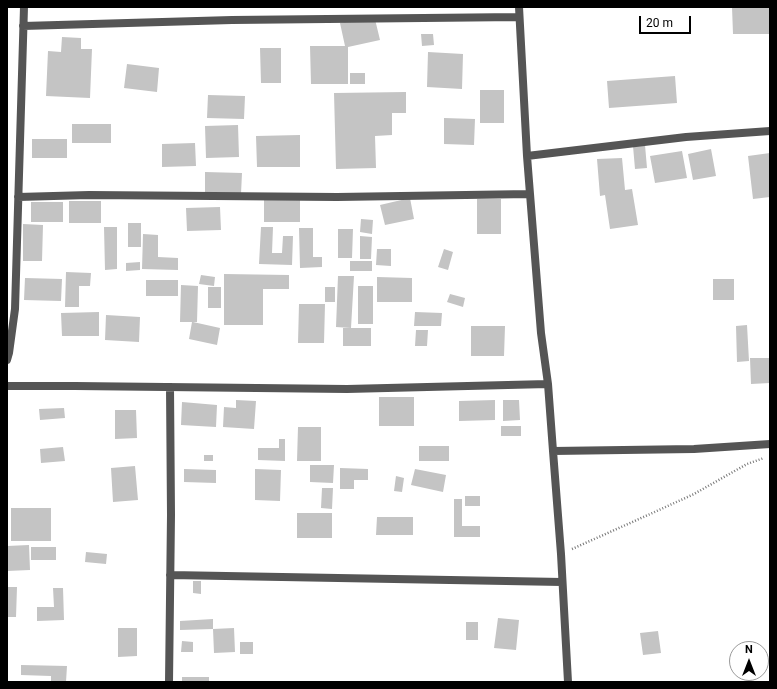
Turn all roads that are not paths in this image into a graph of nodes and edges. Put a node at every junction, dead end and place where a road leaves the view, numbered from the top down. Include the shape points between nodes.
1 (24, 7) edge
2 (518, 7) edge
3 (519, 17) junction
4 (23, 26) junction
5 (770, 131) edge
6 (527, 156) junction
7 (530, 194) junction
8 (18, 197) junction
9 (7, 360) edge
10 (548, 384) junction
11 (7, 386) edge
12 (170, 387) junction
13 (770, 444) edge
14 (553, 451) junction
15 (170, 575) junction
16 (562, 582) junction
17 (169, 682) edge
18 (568, 682) edge

1 - 4 street
2 - 3 street
3 - 4 street via 232,20
3 - 6 street
4 - 8 street
5 - 6 street via 686,137
6 - 7 street
7 - 8 street
7 - 10 street via 541,333
8 - 9 street via 15,309
10 - 12 street via 348,389
10 - 14 street
11 - 12 street
12 - 15 street
13 - 14 street via 694,449
14 - 16 street
15 - 16 street
15 - 17 street
16 - 18 street

